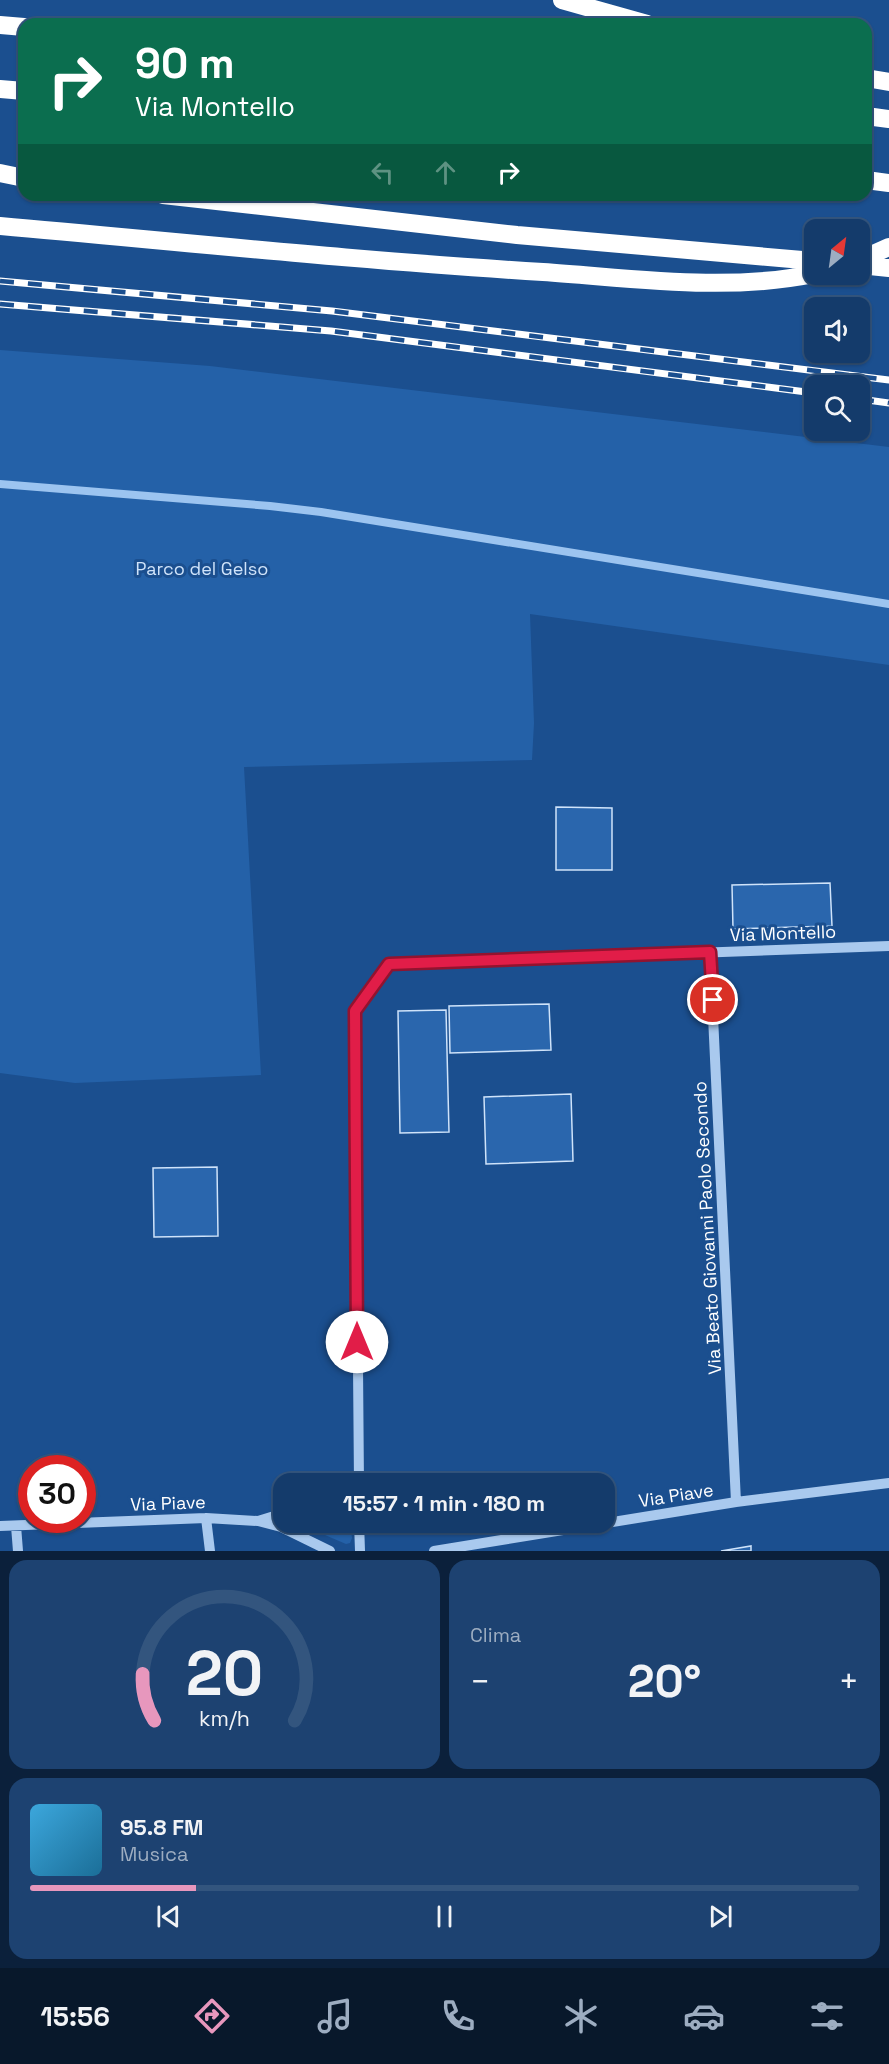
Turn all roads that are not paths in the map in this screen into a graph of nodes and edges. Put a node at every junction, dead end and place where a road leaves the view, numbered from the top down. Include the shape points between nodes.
1 (562, 0) edge
2 (626, 18) edge
3 (0, 26) edge
4 (18, 27) edge
5 (872, 79) edge
6 (889, 82) edge
7 (0, 89) edge
8 (18, 90) edge
9 (872, 117) edge
10 (889, 119) edge
11 (0, 173) edge
12 (18, 177) edge
13 (872, 181) edge
14 (889, 183) edge
15 (217, 201) edge
16 (0, 226) edge
17 (889, 247) edge
18 (870, 256) edge
19 (804, 260) edge
20 (870, 267) edge
21 (889, 268) edge
22 (804, 276) edge
23 (889, 946) edge
24 (710, 952) junction
25 (358, 1473) edge
26 (889, 1483) edge
27 (736, 1502) junction
28 (273, 1516) edge
29 (206, 1518) junction
30 (258, 1521) junction
31 (0, 1526) edge
32 (16, 1526) junction
33 (359, 1533) edge
34 (18, 1551) edge
35 (210, 1551) edge
36 (330, 1551) edge
37 (360, 1551) edge
38 (434, 1551) edge

1 - 2 highway
3 - 4 highway
5 - 6 highway
7 - 8 highway
9 - 10 highway
11 - 12 highway
13 - 14 highway
15 - 19 highway via 517,235
16 - 22 highway via 462,267 723,284
17 - 18 highway
20 - 21 highway
23 - 24 street, Via Montello
24 - 25 street, Via Montello via 389,964 355,1011
24 - 27 street, Via Beato Giovanni Paolo Secondo
26 - 27 street, Via Piave
27 - 38 street, Via Piave
28 - 30 street
29 - 30 street, Via Piave
29 - 32 street, Via Piave
29 - 35 street
30 - 36 street, Via Piave via 282,1527
31 - 32 street, Via Piave
32 - 34 street
33 - 37 street

